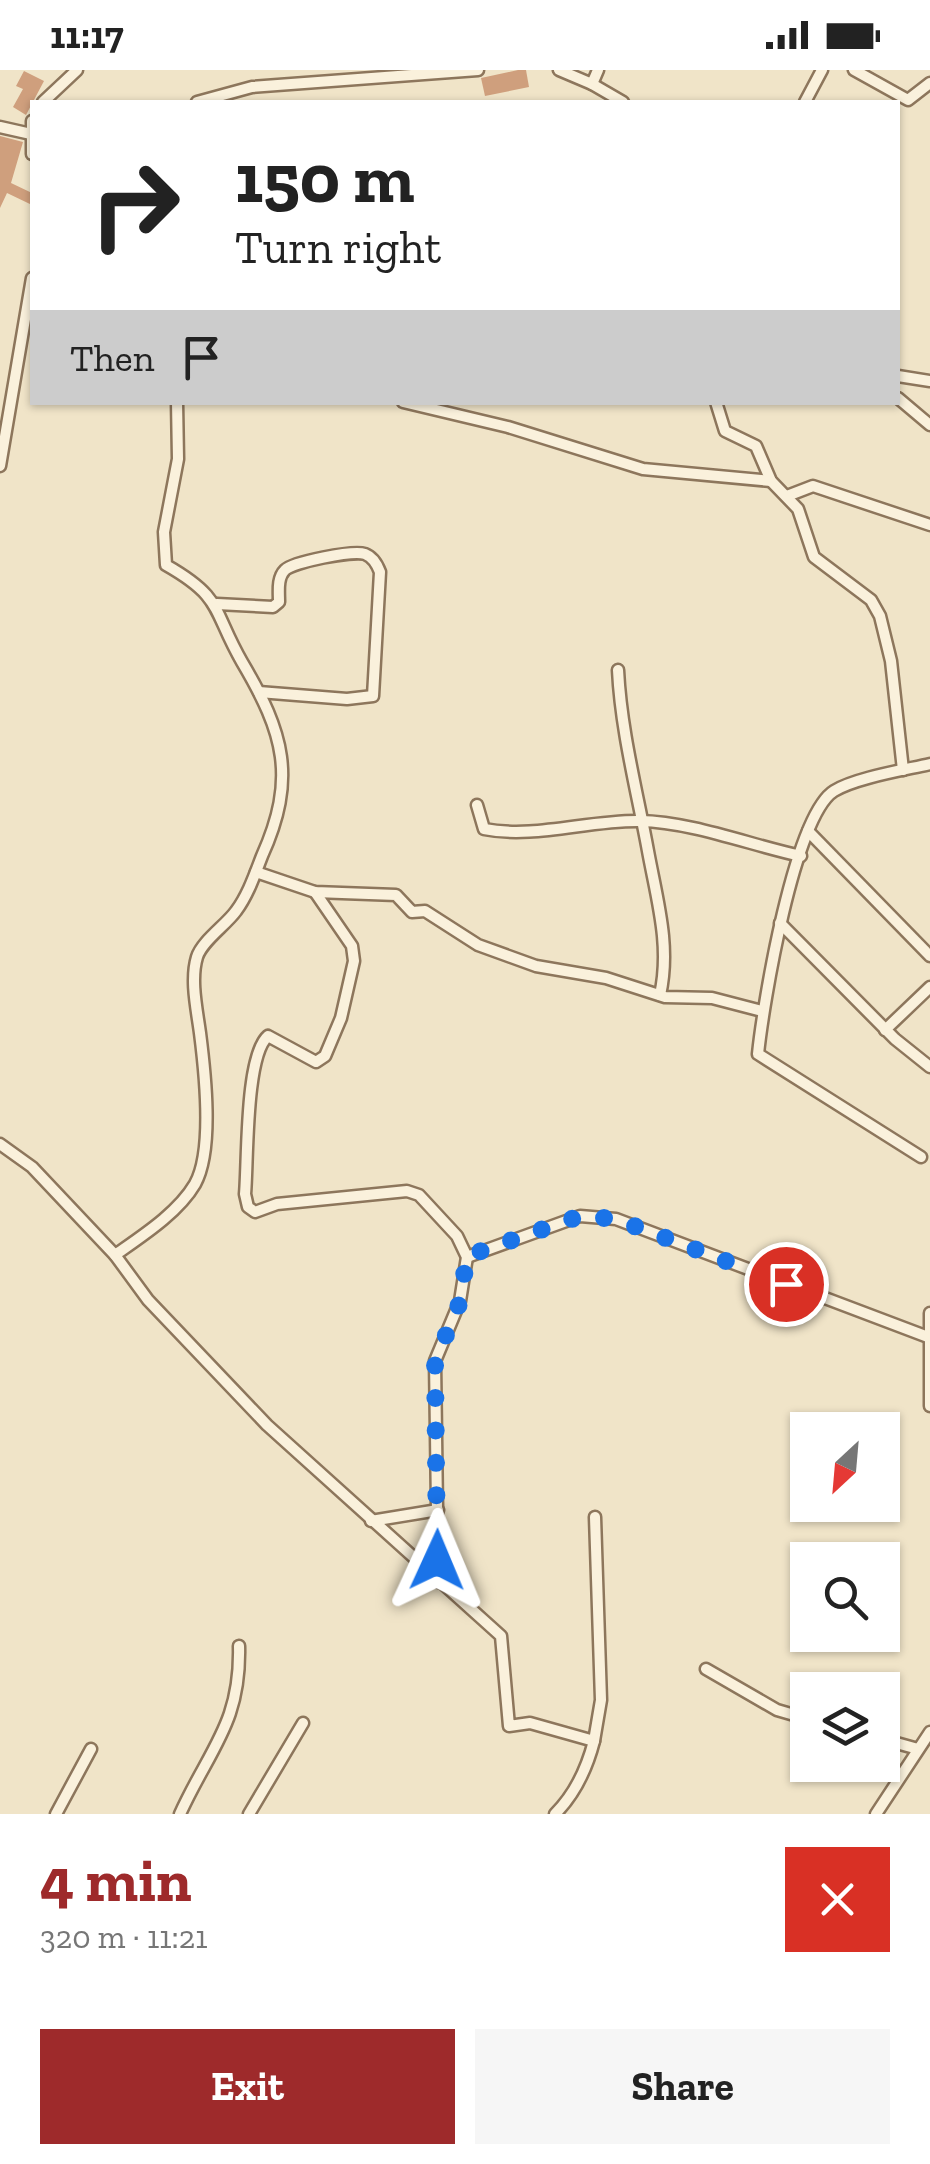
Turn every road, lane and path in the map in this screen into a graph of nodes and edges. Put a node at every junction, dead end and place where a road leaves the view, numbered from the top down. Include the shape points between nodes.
1 (78, 70) edge
2 (478, 70) edge
3 (559, 70) edge
4 (598, 70) edge
5 (822, 70) edge
6 (854, 70) edge
7 (930, 83) edge
8 (592, 84) junction
9 (45, 100) edge
10 (205, 100) edge
11 (620, 100) edge
12 (806, 100) edge
13 (0, 127) edge
14 (30, 134) edge
15 (30, 290) edge
16 (900, 376) edge
17 (930, 381) edge
18 (900, 400) edge
19 (178, 405) edge
20 (416, 405) edge
21 (717, 405) edge
22 (930, 426) edge
23 (0, 466) edge
24 (772, 481) junction
25 (787, 496) junction
26 (930, 524) edge
27 (217, 604) junction
28 (618, 670) dead end
29 (260, 692) junction
30 (930, 764) edge
31 (903, 770) junction
32 (477, 805) dead end
33 (644, 820) junction
34 (808, 831) junction
35 (801, 856) junction
36 (256, 872) junction
37 (315, 892) junction
38 (780, 924) junction
39 (930, 956) edge
40 (930, 987) edge
41 (660, 995) junction
42 (762, 1012) junction
43 (885, 1030) junction
44 (930, 1067) edge
45 (0, 1144) edge
46 (921, 1157) dead end
47 (115, 1255) junction
48 (467, 1256) junction
49 (930, 1313) edge
50 (928, 1337) edge
51 (930, 1406) edge
52 (438, 1510) junction
53 (595, 1517) dead end
54 (371, 1521) junction
55 (438, 1582) junction
56 (239, 1646) dead end
57 (706, 1669) dead end
58 (790, 1713) edge
59 (303, 1723) dead end
60 (930, 1732) edge
61 (594, 1741) junction
62 (900, 1744) edge
63 (918, 1748) junction
64 (91, 1750) dead end
65 (56, 1814) edge
66 (180, 1814) edge
67 (249, 1814) edge
68 (555, 1814) edge
69 (876, 1814) edge

1 - 9 street
2 - 10 street via 252,87
3 - 8 street
4 - 8 street
5 - 12 street
6 - 7 street via 908,100
8 - 11 street
13 - 14 street
15 - 23 street
16 - 17 street
18 - 22 street
19 - 27 street via 166,565
20 - 24 street via 643,469
21 - 24 street via 725,431 756,446
24 - 25 street
25 - 26 street via 813,486
25 - 31 street via 814,557 871,600 880,616
27 - 29 street
27 - 29 street via 273,607 288,566 351,552 376,562 373,696
28 - 33 street
29 - 36 street via 283,752 284,789
30 - 31 street
31 - 34 street via 833,792
32 - 33 street via 484,829 509,834
33 - 35 street
33 - 41 street via 664,940
34 - 35 street
34 - 39 street
35 - 38 street
36 - 37 street
36 - 47 street via 238,908 197,955 205,1125 196,1182
37 - 41 street via 396,895 412,912 445,920 478,945
37 - 48 street via 352,946 354,972 326,1056 316,1062 268,1036 262,1042 254,1068 248,1207 256,1212 277,1204 406,1191 420,1195
38 - 42 street
38 - 43 street
40 - 43 street
41 - 42 street via 712,998
42 - 46 street via 758,1054
43 - 44 street
45 - 47 street via 32,1167
47 - 54 street via 148,1300 266,1426
48 - 50 street via 580,1216 616,1219
48 - 52 street via 460,1302 435,1361
49 - 50 street
50 - 51 street
52 - 54 street
52 - 55 street
53 - 61 street via 601,1700
54 - 55 street
55 - 61 street via 501,1636 509,1726 530,1723
56 - 66 street via 240,1686 228,1725
57 - 58 street
59 - 67 street
60 - 63 street
61 - 68 street via 589,1761
62 - 63 street
63 - 69 street
64 - 65 street

